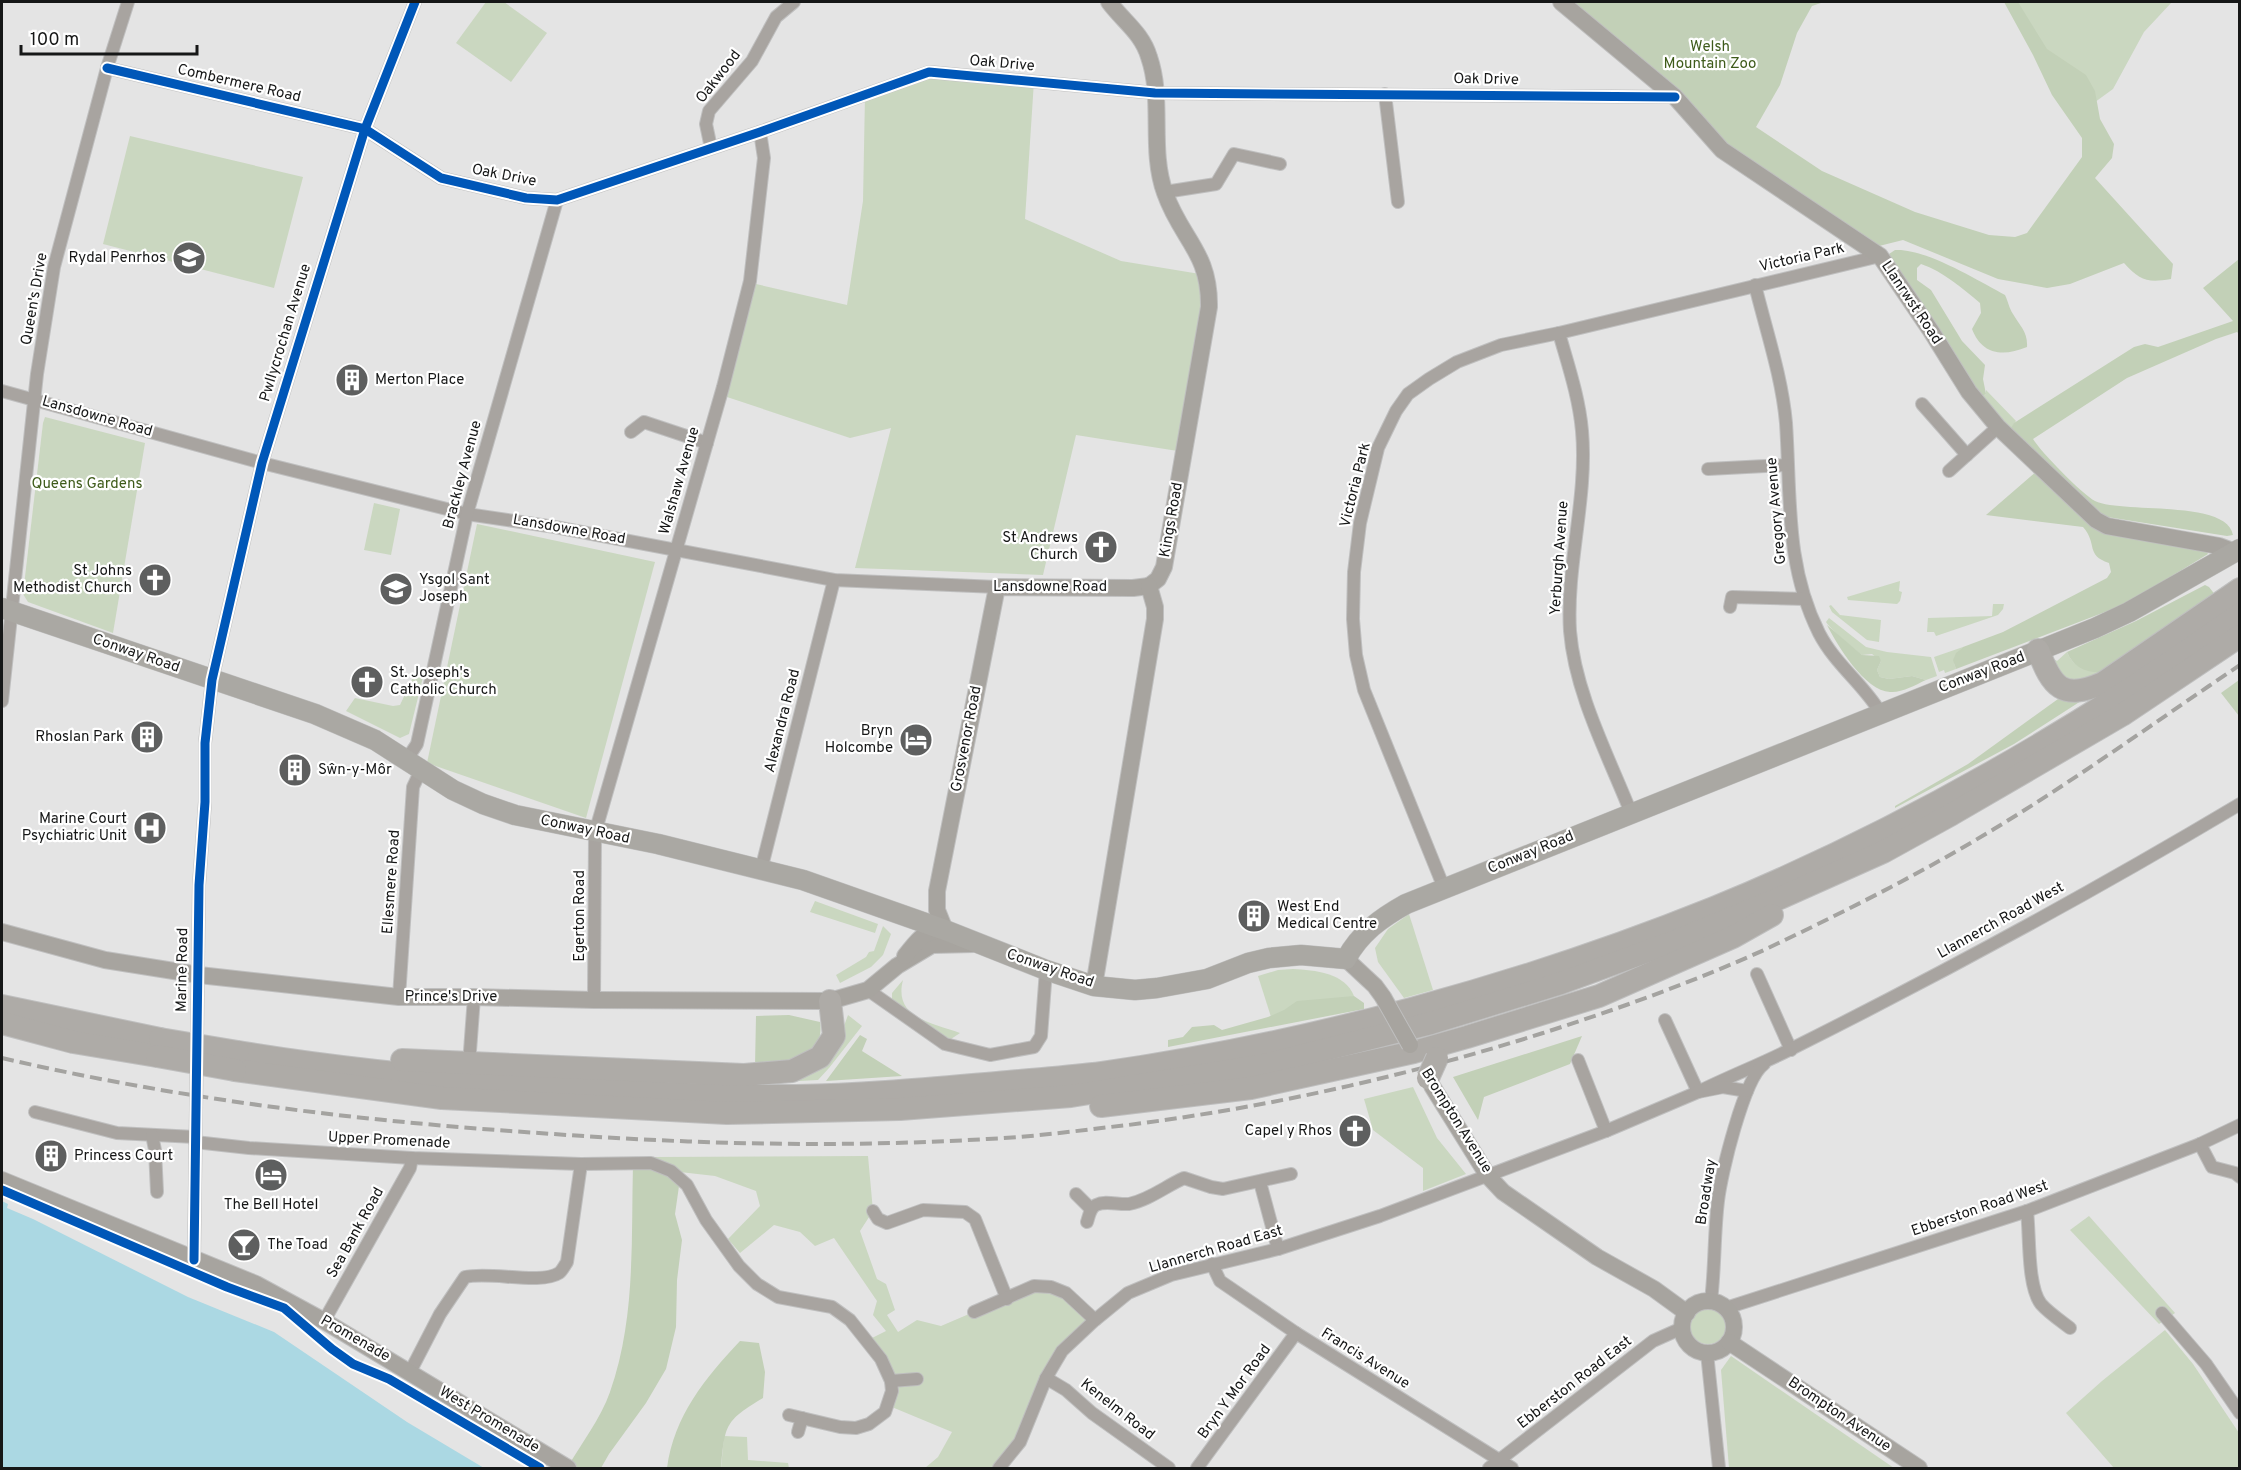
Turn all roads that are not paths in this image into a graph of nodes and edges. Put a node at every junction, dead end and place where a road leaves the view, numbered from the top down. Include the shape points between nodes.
1 (128, 2) edge
2 (415, 2) edge
3 (794, 2) edge
4 (1109, 2) edge
5 (1561, 2) edge
6 (106, 68) junction
7 (1155, 93) junction
8 (1385, 94) junction
9 (1675, 97) junction
10 (365, 129) junction
11 (760, 132) junction
12 (711, 148) junction
13 (1280, 164) dead end
14 (1165, 192) junction
15 (557, 200) junction
16 (1398, 202) dead end
17 (1880, 256) junction
18 (1755, 285) junction
19 (1559, 333) junction
20 (2, 391) edge
21 (34, 399) junction
22 (1922, 404) dead end
23 (1998, 428) junction
24 (631, 432) dead end
25 (706, 443) junction
26 (1967, 455) junction
27 (262, 463) junction
28 (1787, 465) junction
29 (1708, 469) dead end
30 (1949, 471) dead end
31 (467, 514) junction
32 (675, 550) junction
33 (2237, 551) edge
34 (834, 580) junction
35 (1149, 586) junction
36 (997, 587) junction
37 (2240, 589) edge
38 (1805, 599) junction
39 (1730, 607) dead end
40 (6, 609) edge
41 (2240, 614) edge
42 (2240, 636) edge
43 (2038, 650) junction
44 (213, 680) junction
45 (2, 701) edge
46 (1880, 712) junction
47 (414, 764) junction
48 (2240, 804) edge
49 (1631, 813) junction
50 (595, 833) junction
51 (1883, 852) junction
52 (761, 870) junction
53 (1444, 888) junction
54 (937, 891) junction
55 (908, 916) junction
56 (945, 930) junction
57 (2, 932) edge
58 (978, 944) junction
59 (1346, 959) junction
60 (897, 966) junction
61 (1046, 970) junction
62 (1757, 974) dead end
63 (199, 975) junction
64 (1094, 986) junction
65 (868, 990) junction
66 (399, 997) junction
67 (474, 997) junction
68 (594, 1000) junction
69 (830, 1001) junction
70 (2, 1006) edge
71 (1665, 1020) dead end
72 (2, 1023) edge
73 (158, 1048) junction
74 (1791, 1050) junction
75 (471, 1051) dead end
76 (1773, 1058) junction
77 (280, 1059) junction
78 (1578, 1060) dead end
79 (236, 1061) junction
80 (1423, 1064) junction
81 (1747, 1091) junction
82 (1698, 1092) junction
83 (35, 1112) dead end
84 (727, 1113) junction
85 (2240, 1125) edge
86 (1606, 1131) junction
87 (152, 1135) junction
88 (195, 1139) junction
89 (2200, 1144) junction
90 (412, 1158) junction
91 (581, 1164) junction
92 (1291, 1174) dead end
93 (1488, 1176) junction
94 (2240, 1177) edge
95 (2, 1180) edge
96 (1260, 1182) junction
97 (157, 1192) dead end
98 (1076, 1194) dead end
99 (1091, 1209) junction
100 (873, 1211) dead end
101 (2027, 1211) junction
102 (1087, 1222) dead end
103 (1278, 1249) junction
104 (194, 1260) junction
105 (1212, 1264) junction
106 (1007, 1299) junction
107 (1719, 1305) junction
108 (974, 1312) dead end
109 (2162, 1313) dead end
110 (1095, 1320) junction
111 (1685, 1320) junction
112 (324, 1321) junction
113 (2070, 1328) dead end
114 (1296, 1333) junction
115 (1729, 1342) junction
116 (1707, 1353) junction
117 (410, 1372) junction
118 (1046, 1378) junction
119 (917, 1379) dead end
120 (891, 1381) junction
121 (2240, 1413) edge
122 (789, 1414) dead end
123 (802, 1418) junction
124 (798, 1432) dead end
125 (1494, 1464) edge
126 (568, 1468) edge
127 (999, 1468) edge
128 (1169, 1468) edge
129 (1197, 1468) edge
130 (1512, 1468) edge
131 (1719, 1468) edge
132 (1919, 1468) edge

1 - 6 street, Queen's Drive
2 - 10 street, Pwllycrochan Avenue
3 - 12 street, Oakwood via 776,17 752,62 708,111 706,124
4 - 7 main road, Kings Road via 1143,42 1154,71
5 - 9 main road, Llanrwst Road
6 - 10 street, Combermere Road
6 - 21 street, Queen's Drive via 54,267
7 - 8 street, Oak Drive
7 - 11 street, Oak Drive via 929,72
7 - 14 main road, Kings Road via 1156,148
8 - 9 street, Oak Drive
8 - 16 street
9 - 17 main road, Llanrwst Road via 1722,150
10 - 15 street, Oak Drive via 441,178 526,198
10 - 27 street, Pwllycrochan Avenue
11 - 12 street, Oak Drive
11 - 25 street, Walshaw Avenue via 764,158 750,281
12 - 15 street, Oak Drive
13 - 14 street via 1234,154 1216,184
14 - 35 main road, Kings Road via 1200,255 1209,307 1164,567
15 - 31 street, Brackley Avenue
17 - 18 street, Victoria Park
17 - 23 main road, Llanrwst Road via 1969,392
18 - 19 street, Victoria Park
18 - 28 street, Gregory Avenue via 1780,392
19 - 49 street, Yerburgh Avenue via 1582,432 1569,602 1574,660 1581,688
19 - 53 street, Victoria Park via 1501,345 1457,362 1408,394 1378,448 1368,485 1354,572 1356,655 1364,690
20 - 21 street, Lansdowne Road
21 - 27 street, Lansdowne Road
21 - 40 street, Queen's Drive
22 - 26 street
23 - 26 street
23 - 33 main road, Llanrwst Road via 2102,524
24 - 25 street via 644,422
25 - 32 street, Walshaw Avenue
26 - 30 street
27 - 31 street, Lansdowne Road
27 - 44 street, Pwllycrochan Avenue
28 - 29 street
28 - 38 street, Gregory Avenue via 1792,549
31 - 32 street, Lansdowne Road
31 - 47 street, Brackley Avenue
32 - 34 street, Lansdowne Road
32 - 50 street, Walshaw Avenue
33 - 43 main road, Conway Road via 2129,612
34 - 36 street, Lansdowne Road
34 - 52 street, Alexandra Road
35 - 36 main road, Lansdowne Road
35 - 64 main road via 1155,619
36 - 54 main road, Grosvenor Road
37 - 43 highway via 2087,690 2063,689 2052,681
38 - 39 street via 1732,597
38 - 46 street, Gregory Avenue via 1832,655
40 - 44 main road, Conway Road
40 - 45 street, Queen's Drive
41 - 77 highway via 2118,697 2005,764 1894,824 1716,907 1617,945 1457,996 1303,1037 1100,1073 902,1092 795,1096 670,1094 445,1079
42 - 51 highway via 2122,715
43 - 46 main road, Conway Road
44 - 47 main road, Conway Road via 342,724
44 - 63 street, Marine Road via 205,743
46 - 49 main road, Conway Road
47 - 50 main road, Conway Road via 483,804
47 - 66 street, Ellesmere Road
48 - 74 street, Llannerch Road West via 2137,864
49 - 53 main road, Conway Road
50 - 52 main road, Conway Road
50 - 68 street, Egerton Road
51 - 80 highway via 1733,937 1599,996 1467,1037
51 - 84 highway via 1698,932 1561,984 1431,1023 1263,1065 1071,1096 900,1109
52 - 55 main road, Conway Road
53 - 59 main road, Conway Road via 1379,919 1352,947
54 - 55 main road via 930,904
54 - 56 main road, Grosvenor Road via 937,910
55 - 56 main road, Conway Road
56 - 58 main road, Conway Road
56 - 60 main road, Prince's Drive via 920,936
57 - 63 main road, Prince's Drive via 105,960
58 - 60 main road, Prince's Drive via 932,945
58 - 61 main road, Conway Road
59 - 64 main road, Conway Road via 1301,955 1269,958 1207,979 1157,988
59 - 80 main road, Brompton Avenue, bridge via 1375,986
60 - 65 main road, Prince's Drive
61 - 64 main road, Conway Road
61 - 65 street via 1041,1036 1034,1047 990,1055 945,1044
62 - 74 street
63 - 66 main road, Prince's Drive
63 - 88 street, Marine Road
65 - 69 main road, Prince's Drive
66 - 67 main road, Prince's Drive
67 - 68 main road, Prince's Drive
67 - 75 street
68 - 69 main road, Prince's Drive
69 - 77 highway via 834,1036 820,1057 792,1071 744,1075 341,1057
70 - 73 highway
71 - 82 street
72 - 73 highway via 73,1042
73 - 79 highway, bridge
74 - 76 street, Llannerch Road West
76 - 81 street, Llannerch Road West via 1758,1068
76 - 82 street, Llannerch Road West
77 - 79 highway
78 - 86 street
79 - 84 highway via 442,1098
80 - 84 highway via 1064,1111 904,1117
80 - 93 main road, Brompton Avenue
81 - 82 street, Llannerch Road West via 1723,1086
81 - 107 street, Broadway via 1718,1199
82 - 86 street, Llannerch Road West
83 - 87 street, Upper Promenade via 117,1133
85 - 89 street, Ebberston Road West
86 - 93 street, Llannerch Road West
87 - 88 street, Upper Promenade
87 - 97 street
88 - 90 street, Upper Promenade via 249,1148
88 - 104 street, Marine Road
89 - 94 street via 2212,1167
89 - 101 street, Ebberston Road West
90 - 91 street, Upper Promenade
90 - 112 street, Sea Bank Road
91 - 117 street via 567,1262 559,1273 546,1278 477,1274 465,1277 440,1314
91 - 120 street, Upper Promenade via 651,1163 671,1171 687,1185 706,1220 757,1284 778,1297 832,1307 850,1320 881,1359
92 - 96 street
93 - 103 street, Llannerch Road East
93 - 111 main road, Brompton Avenue via 1503,1192 1559,1232 1654,1289
95 - 104 main road, Promenade
96 - 99 street via 1223,1189 1184,1178 1143,1200 1104,1203
96 - 103 street
98 - 99 street
99 - 102 street
100 - 106 street via 887,1223 923,1210 965,1212 980,1229
101 - 107 street, Ebberston Road West
101 - 113 street via 2031,1278 2041,1303
103 - 105 street, Llannerch Road East
104 - 112 main road, Promenade via 256,1284
105 - 110 street, Llannerch Road East via 1128,1293
105 - 114 street, Francis Avenue via 1220,1281
106 - 108 street
106 - 110 street via 1034,1286 1051,1287 1066,1293
107 - 111 main road via 1699,1303
107 - 115 main road via 1731,1316 1734,1327
109 - 121 street via 2206,1364
110 - 118 street, Llannerch Road East via 1062,1351
111 - 116 main road via 1689,1344
111 - 125 street, Ebberston Road East
112 - 117 main road, Promenade
114 - 125 street, Francis Avenue
114 - 129 street, Bryn Y Mor Road
115 - 116 main road
115 - 132 main road, Brompton Avenue
116 - 131 street
117 - 126 main road, West Promenade
118 - 127 street, Llannerch Road East via 1020,1442
118 - 128 street, Kenelm Road
119 - 120 street
120 - 123 street via 885,1412 869,1424 840,1427
122 - 123 street
123 - 124 street
125 - 130 street, Francis Avenue

